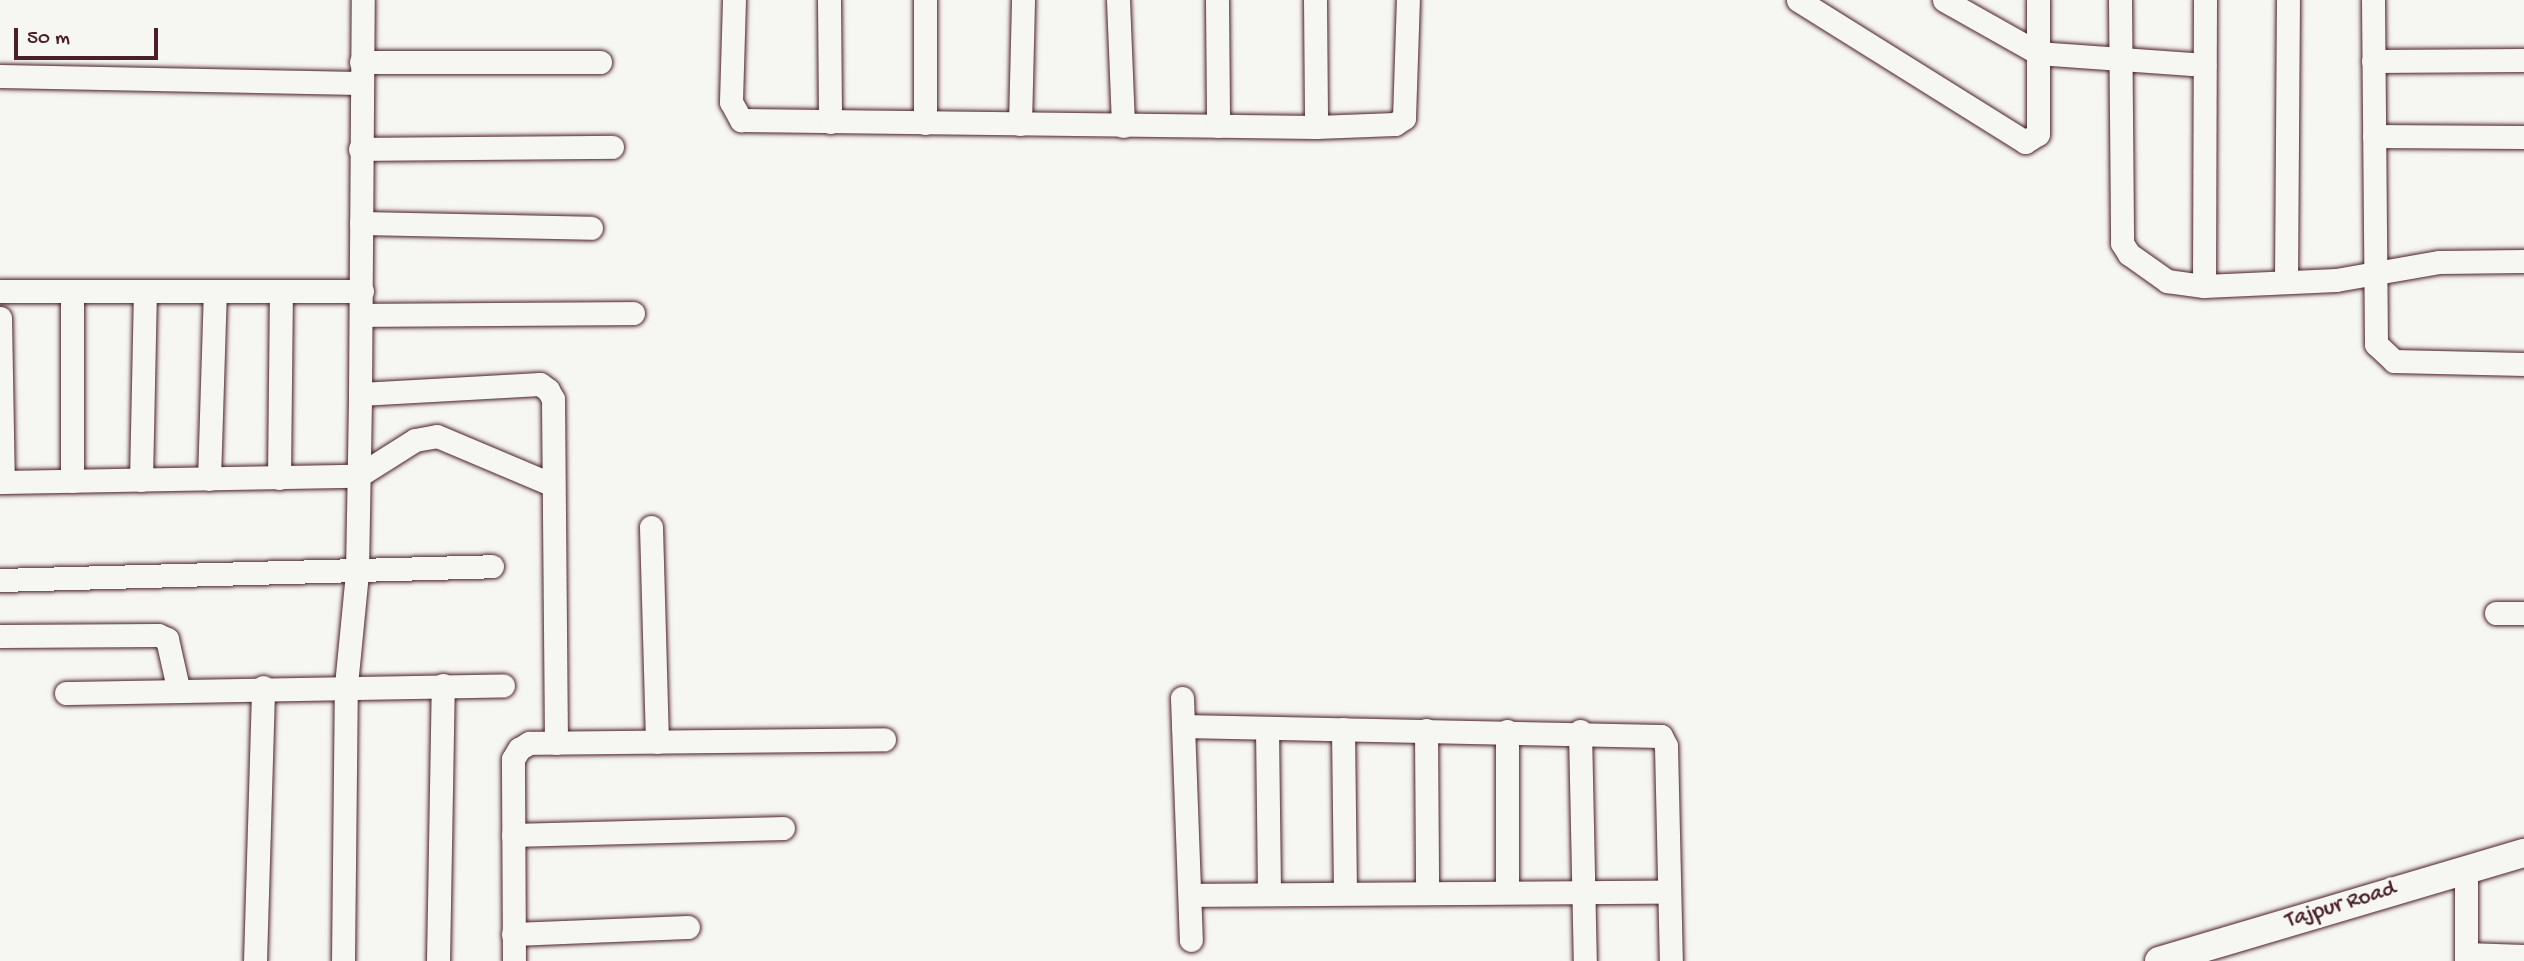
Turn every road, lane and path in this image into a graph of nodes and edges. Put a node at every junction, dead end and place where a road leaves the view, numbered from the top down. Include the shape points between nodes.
1 (363, 0) edge
2 (734, 0) edge
3 (829, 0) edge
4 (925, 0) edge
5 (1023, 0) edge
6 (1118, 0) edge
7 (1217, 0) edge
8 (1315, 0) edge
9 (1409, 0) edge
10 (1944, 0) edge
11 (2038, 0) edge
12 (2120, 0) edge
13 (2206, 0) edge
14 (2288, 0) edge
15 (2373, 0) edge
16 (1812, 4) edge
17 (2038, 53) junction
18 (2121, 60) junction
19 (2524, 60) edge
20 (2373, 61) junction
21 (600, 62) dead end
22 (2206, 65) junction
23 (360, 73) junction
24 (0, 76) edge
25 (830, 122) junction
26 (925, 123) junction
27 (1020, 124) junction
28 (1123, 126) junction
29 (1218, 126) junction
30 (1316, 127) junction
31 (2374, 136) junction
32 (2524, 137) edge
33 (612, 147) dead end
34 (360, 149) junction
35 (361, 223) junction
36 (592, 228) dead end
37 (2524, 261) edge
38 (2374, 277) junction
39 (2286, 282) junction
40 (2204, 286) junction
41 (0, 291) edge
42 (72, 291) junction
43 (362, 291) junction
44 (145, 292) junction
45 (215, 292) junction
46 (281, 292) junction
47 (632, 313) dead end
48 (361, 315) junction
49 (0, 317) edge
50 (2524, 364) edge
51 (360, 394) junction
52 (358, 476) junction
53 (279, 478) junction
54 (209, 479) junction
55 (141, 480) junction
56 (72, 481) junction
57 (1, 482) edge
58 (552, 485) junction
59 (651, 527) dead end
60 (492, 566) dead end
61 (357, 572) junction
62 (0, 580) edge
63 (2496, 613) dead end
64 (2524, 613) edge
65 (0, 636) edge
66 (346, 685) junction
67 (443, 685) junction
68 (503, 685) dead end
69 (263, 687) junction
70 (178, 688) junction
71 (66, 693) dead end
72 (1182, 698) dead end
73 (1183, 726) junction
74 (1267, 728) junction
75 (1343, 729) junction
76 (1426, 730) junction
77 (1507, 731) junction
78 (1580, 731) junction
79 (884, 739) dead end
80 (657, 742) junction
81 (556, 743) junction
82 (783, 828) dead end
83 (513, 835) junction
84 (2524, 853) edge
85 (2466, 868) junction
86 (1427, 892) junction
87 (1507, 892) junction
88 (1583, 892) junction
89 (1669, 892) junction
90 (1269, 893) junction
91 (1345, 893) junction
92 (1190, 895) junction
93 (688, 927) dead end
94 (513, 934) junction
95 (1191, 940) dead end
96 (2524, 956) edge
97 (2466, 957) edge
98 (255, 961) edge
99 (343, 961) edge
100 (438, 961) edge
101 (513, 961) edge
102 (1585, 961) edge
103 (1671, 961) edge
104 (2159, 961) edge

1 - 23 street
2 - 25 street via 731,102 736,116
3 - 25 street
4 - 26 street
5 - 27 street
6 - 28 street
7 - 29 street
8 - 30 street
9 - 30 street via 1404,118 1395,124
10 - 17 street
11 - 17 street
12 - 18 street
13 - 22 street
14 - 39 street
15 - 20 street
16 - 17 street via 2025,142 2038,134
17 - 18 street
18 - 22 street
18 - 40 street via 2122,243 2129,254 2167,281
19 - 20 street
20 - 31 street
21 - 23 street
22 - 40 street
23 - 24 street
23 - 34 street
25 - 26 street
26 - 27 street
27 - 28 street
28 - 29 street
29 - 30 street
31 - 32 street
31 - 38 street
33 - 34 street
34 - 35 street
35 - 36 street
35 - 43 street
37 - 38 street via 2429,263
38 - 39 street
38 - 50 street via 2376,344 2394,361
39 - 40 street
41 - 42 street
42 - 44 street
42 - 56 street
43 - 46 street
43 - 48 street
44 - 45 street
44 - 55 street
45 - 46 street
45 - 54 street
46 - 53 street
47 - 48 street
48 - 51 street
49 - 57 street
51 - 52 street
51 - 58 street via 540,384 553,399
52 - 53 street
52 - 58 street via 415,440 436,436
52 - 61 street
53 - 54 street
54 - 55 street
55 - 56 street
56 - 57 street
58 - 81 street
59 - 80 street
60 - 61 street
61 - 62 street
61 - 66 street
63 - 64 street
65 - 70 street via 158,635 167,639
66 - 67 street
66 - 69 street
66 - 99 street
67 - 68 street
67 - 100 street
69 - 70 street
69 - 98 street
70 - 71 street
72 - 73 street
73 - 74 street
73 - 92 street
74 - 75 street
74 - 90 street
75 - 76 street
75 - 91 street
76 - 77 street
76 - 86 street
77 - 78 street
77 - 87 street
78 - 88 street
78 - 89 street via 1661,736 1666,746
79 - 80 street
80 - 81 street
81 - 83 street via 529,744 513,759
82 - 83 street
83 - 94 street
84 - 85 main road, Tajpur Road
85 - 97 street
85 - 104 main road, Tajpur Road
86 - 87 street
86 - 91 street
87 - 88 street
88 - 89 street
88 - 102 street
89 - 103 street
90 - 91 street
90 - 92 street
92 - 95 street
93 - 94 street
94 - 101 street
96 - 97 street

